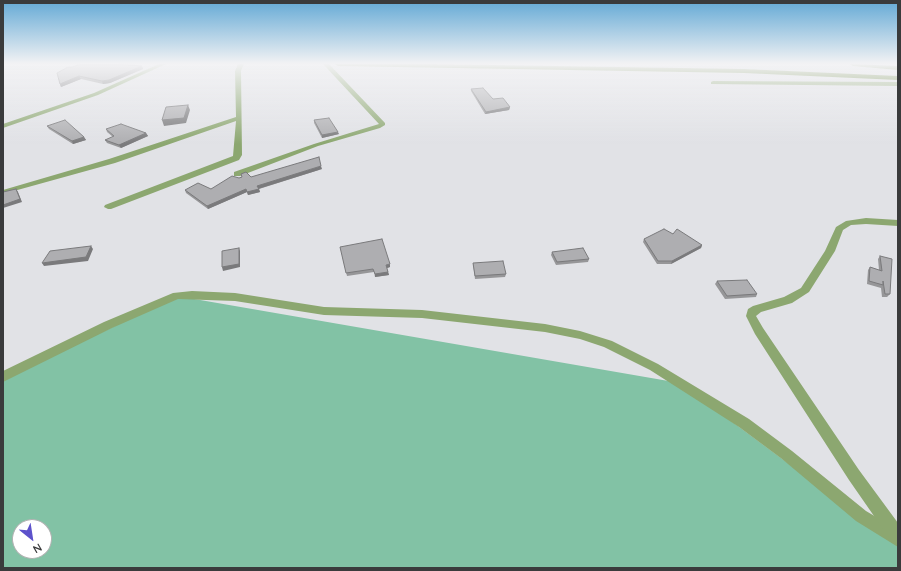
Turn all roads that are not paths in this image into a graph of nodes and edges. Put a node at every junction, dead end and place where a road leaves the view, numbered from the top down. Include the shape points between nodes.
1 (104, 91) edge
2 (238, 91) edge
3 (351, 91) edge
4 (239, 118) junction
5 (3, 126) edge
6 (237, 174) dead end
7 (3, 192) edge
8 (108, 207) dead end
9 (898, 223) edge
10 (3, 377) edge
11 (898, 534) edge
12 (898, 539) edge

1 - 5 street
2 - 4 street
3 - 6 street via 383,124
4 - 7 street via 112,161
4 - 8 street via 236,158
9 - 11 street via 866,221 850,223 839,229 830,251 805,290 788,300 757,309 751,316 854,475 888,524
10 - 12 street via 108,325 177,296 235,297 331,311 422,314 545,328 608,344 654,367 744,423 861,516

